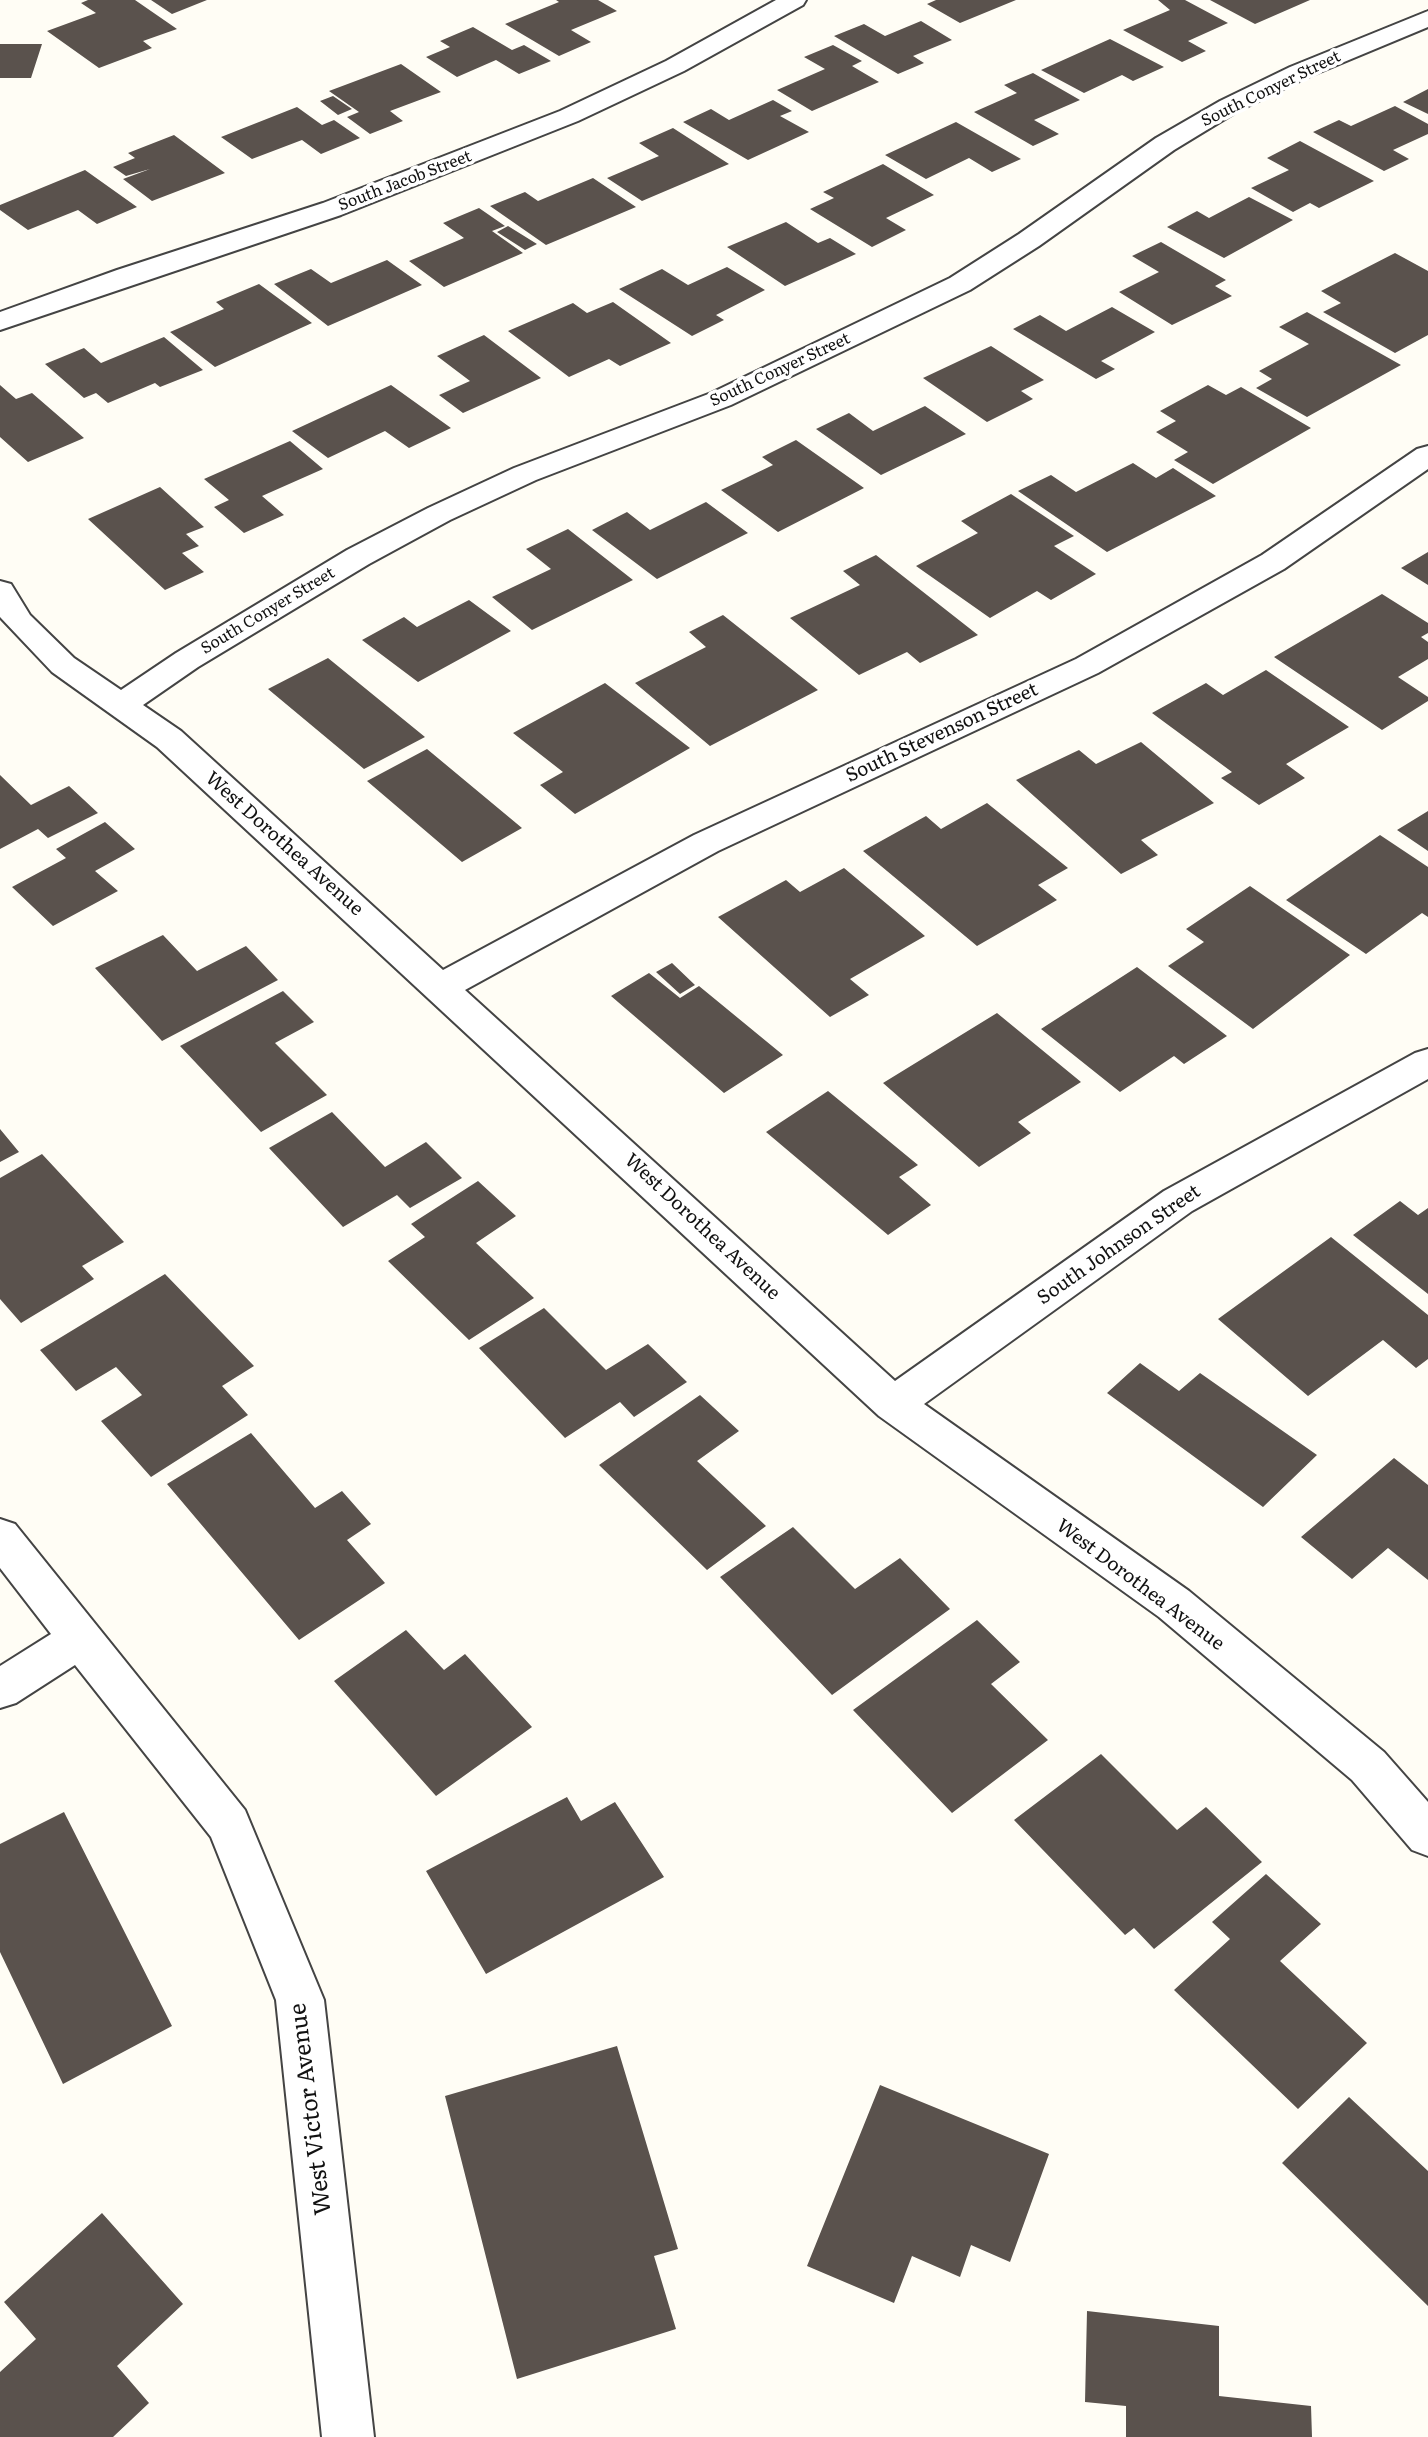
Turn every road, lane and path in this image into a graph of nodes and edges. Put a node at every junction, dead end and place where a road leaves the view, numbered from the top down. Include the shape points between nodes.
1 (794, 0) edge
2 (1428, 19) edge
3 (0, 322) edge
4 (1428, 455) edge
5 (0, 591) edge
6 (122, 704) junction
7 (442, 987) junction
8 (1428, 1062) edge
9 (893, 1405) junction
10 (0, 1537) edge
11 (81, 1638) junction
12 (0, 1689) edge
13 (1428, 1835) edge
14 (348, 2437) edge

1 - 3 street, South Jacob Street via 675,66 452,164
2 - 6 street, South Conyer Street via 1229,106 938,295 721,399 525,474 369,550
4 - 7 street, South Stevenson Street via 1273,562 1087,666 706,843
5 - 6 street, West Dorothea Avenue via 18,621 63,665
6 - 7 street, West Dorothea Avenue via 169,739
7 - 9 street, West Dorothea Avenue
8 - 9 street, South Johnson Street via 1178,1201
9 - 13 street, West Dorothea Avenue via 1174,1604 1368,1766
10 - 11 street, West Victor Avenue
11 - 12 street
11 - 14 street, West Victor Avenue via 229,1825 300,2000

